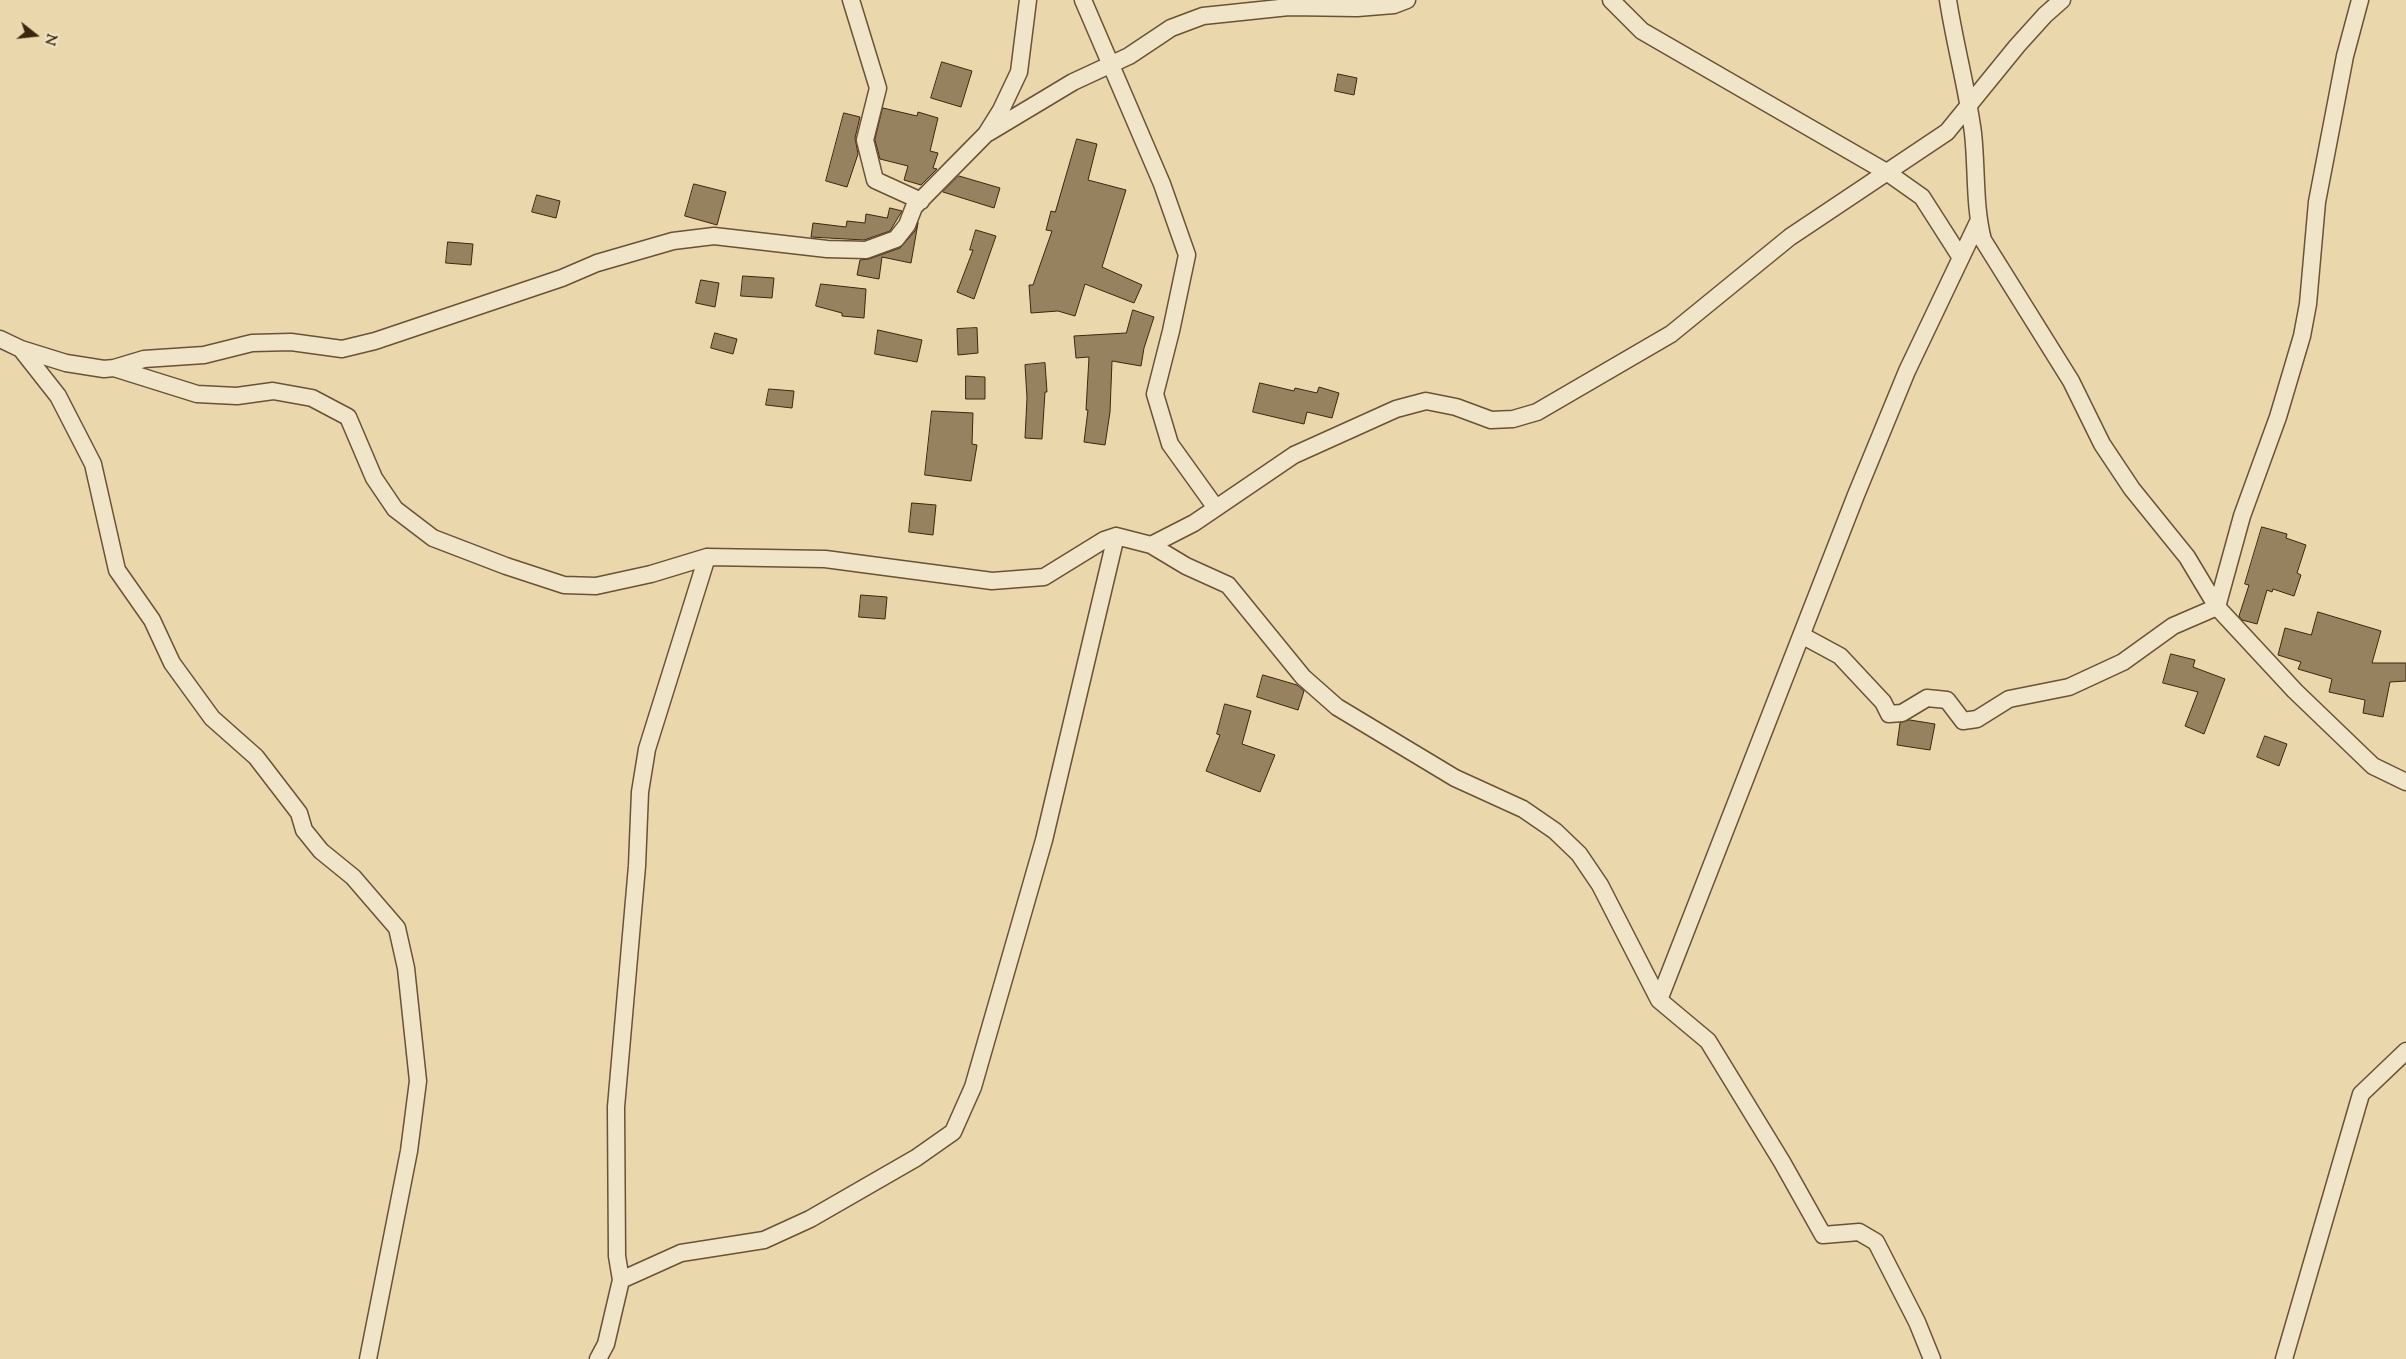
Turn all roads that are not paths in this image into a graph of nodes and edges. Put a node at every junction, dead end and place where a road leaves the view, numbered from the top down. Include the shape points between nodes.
1 (851, 0) edge
2 (1028, 0) edge
3 (1083, 0) edge
4 (1407, 0) edge
5 (1611, 0) edge
6 (1948, 0) edge
7 (2062, 0) edge
8 (2360, 0) edge
9 (1111, 64) junction
10 (1969, 107) junction
11 (986, 134) junction
12 (1888, 173) junction
13 (921, 201) junction
14 (1978, 222) junction
15 (1961, 258) junction
16 (0, 339) edge
17 (22, 349) junction
18 (114, 368) junction
19 (1216, 508) junction
20 (1116, 536) junction
21 (1151, 544) junction
22 (707, 557) junction
23 (2217, 607) junction
24 (1803, 636) junction
25 (2406, 782) edge
26 (1659, 1000) junction
27 (2406, 1051) edge
28 (621, 1280) junction
29 (368, 1359) edge
30 (598, 1359) edge
31 (1932, 1359) edge
32 (2284, 1359) edge

1 - 13 street via 878,88 865,140 875,180
2 - 11 street via 1020,72
3 - 9 street
4 - 9 street via 1394,5 1358,8 1289,7 1203,16 1171,28
5 - 12 street via 1642,31
6 - 10 street
7 - 10 street via 2017,46
8 - 23 street via 2345,56 2317,202 2302,336 2278,417 2242,516
9 - 11 street via 1073,82
9 - 19 street via 1162,184 1187,255 1155,394 1170,444
10 - 12 street via 1948,132
10 - 14 street via 1976,162
11 - 13 street
12 - 15 street via 1922,198
12 - 19 street via 1790,237 1670,334 1537,412 1513,420 1490,420 1456,407 1426,401 1396,408 1294,455
13 - 18 street via 914,207 908,225 896,239 866,250 827,249 714,236 673,241 597,263 562,278 375,341 342,349 291,342 252,343 204,356 144,359
14 - 15 street
14 - 23 street via 1983,240 2071,381 2102,444 2132,489 2187,556
15 - 24 street via 1907,371
16 - 17 street
17 - 18 street via 66,363
17 - 29 street via 58,396 93,464 118,570 152,620 172,664 212,718 256,757 299,813 304,830 320,851 353,877 398,928 406,968 418,1081 409,1151
18 - 22 street via 197,394 237,396 273,391 312,398 348,417 374,478 395,509 433,538 564,585 596,586
19 - 21 street
20 - 21 street
20 - 22 street via 1044,577 992,581 825,559
20 - 28 street via 1044,840 973,1087 953,1132 916,1158 810,1219 764,1240 681,1253
21 - 26 street via 1186,566 1228,585 1303,677 1337,707 1454,778 1523,809 1555,831 1579,854 1600,885
22 - 28 street via 647,749 640,792 637,866 616,1107
23 - 24 street via 2173,626 2123,662 2068,687 2009,698 1977,719 1963,721 1947,700 1927,698 1902,713 1889,714 1883,702 1840,656
23 - 25 street via 2295,691 2373,766
24 - 26 street
26 - 31 street via 1708,1041 1823,1236 1859,1232 1876,1242
27 - 32 street via 2361,1094
28 - 30 street via 606,1344

